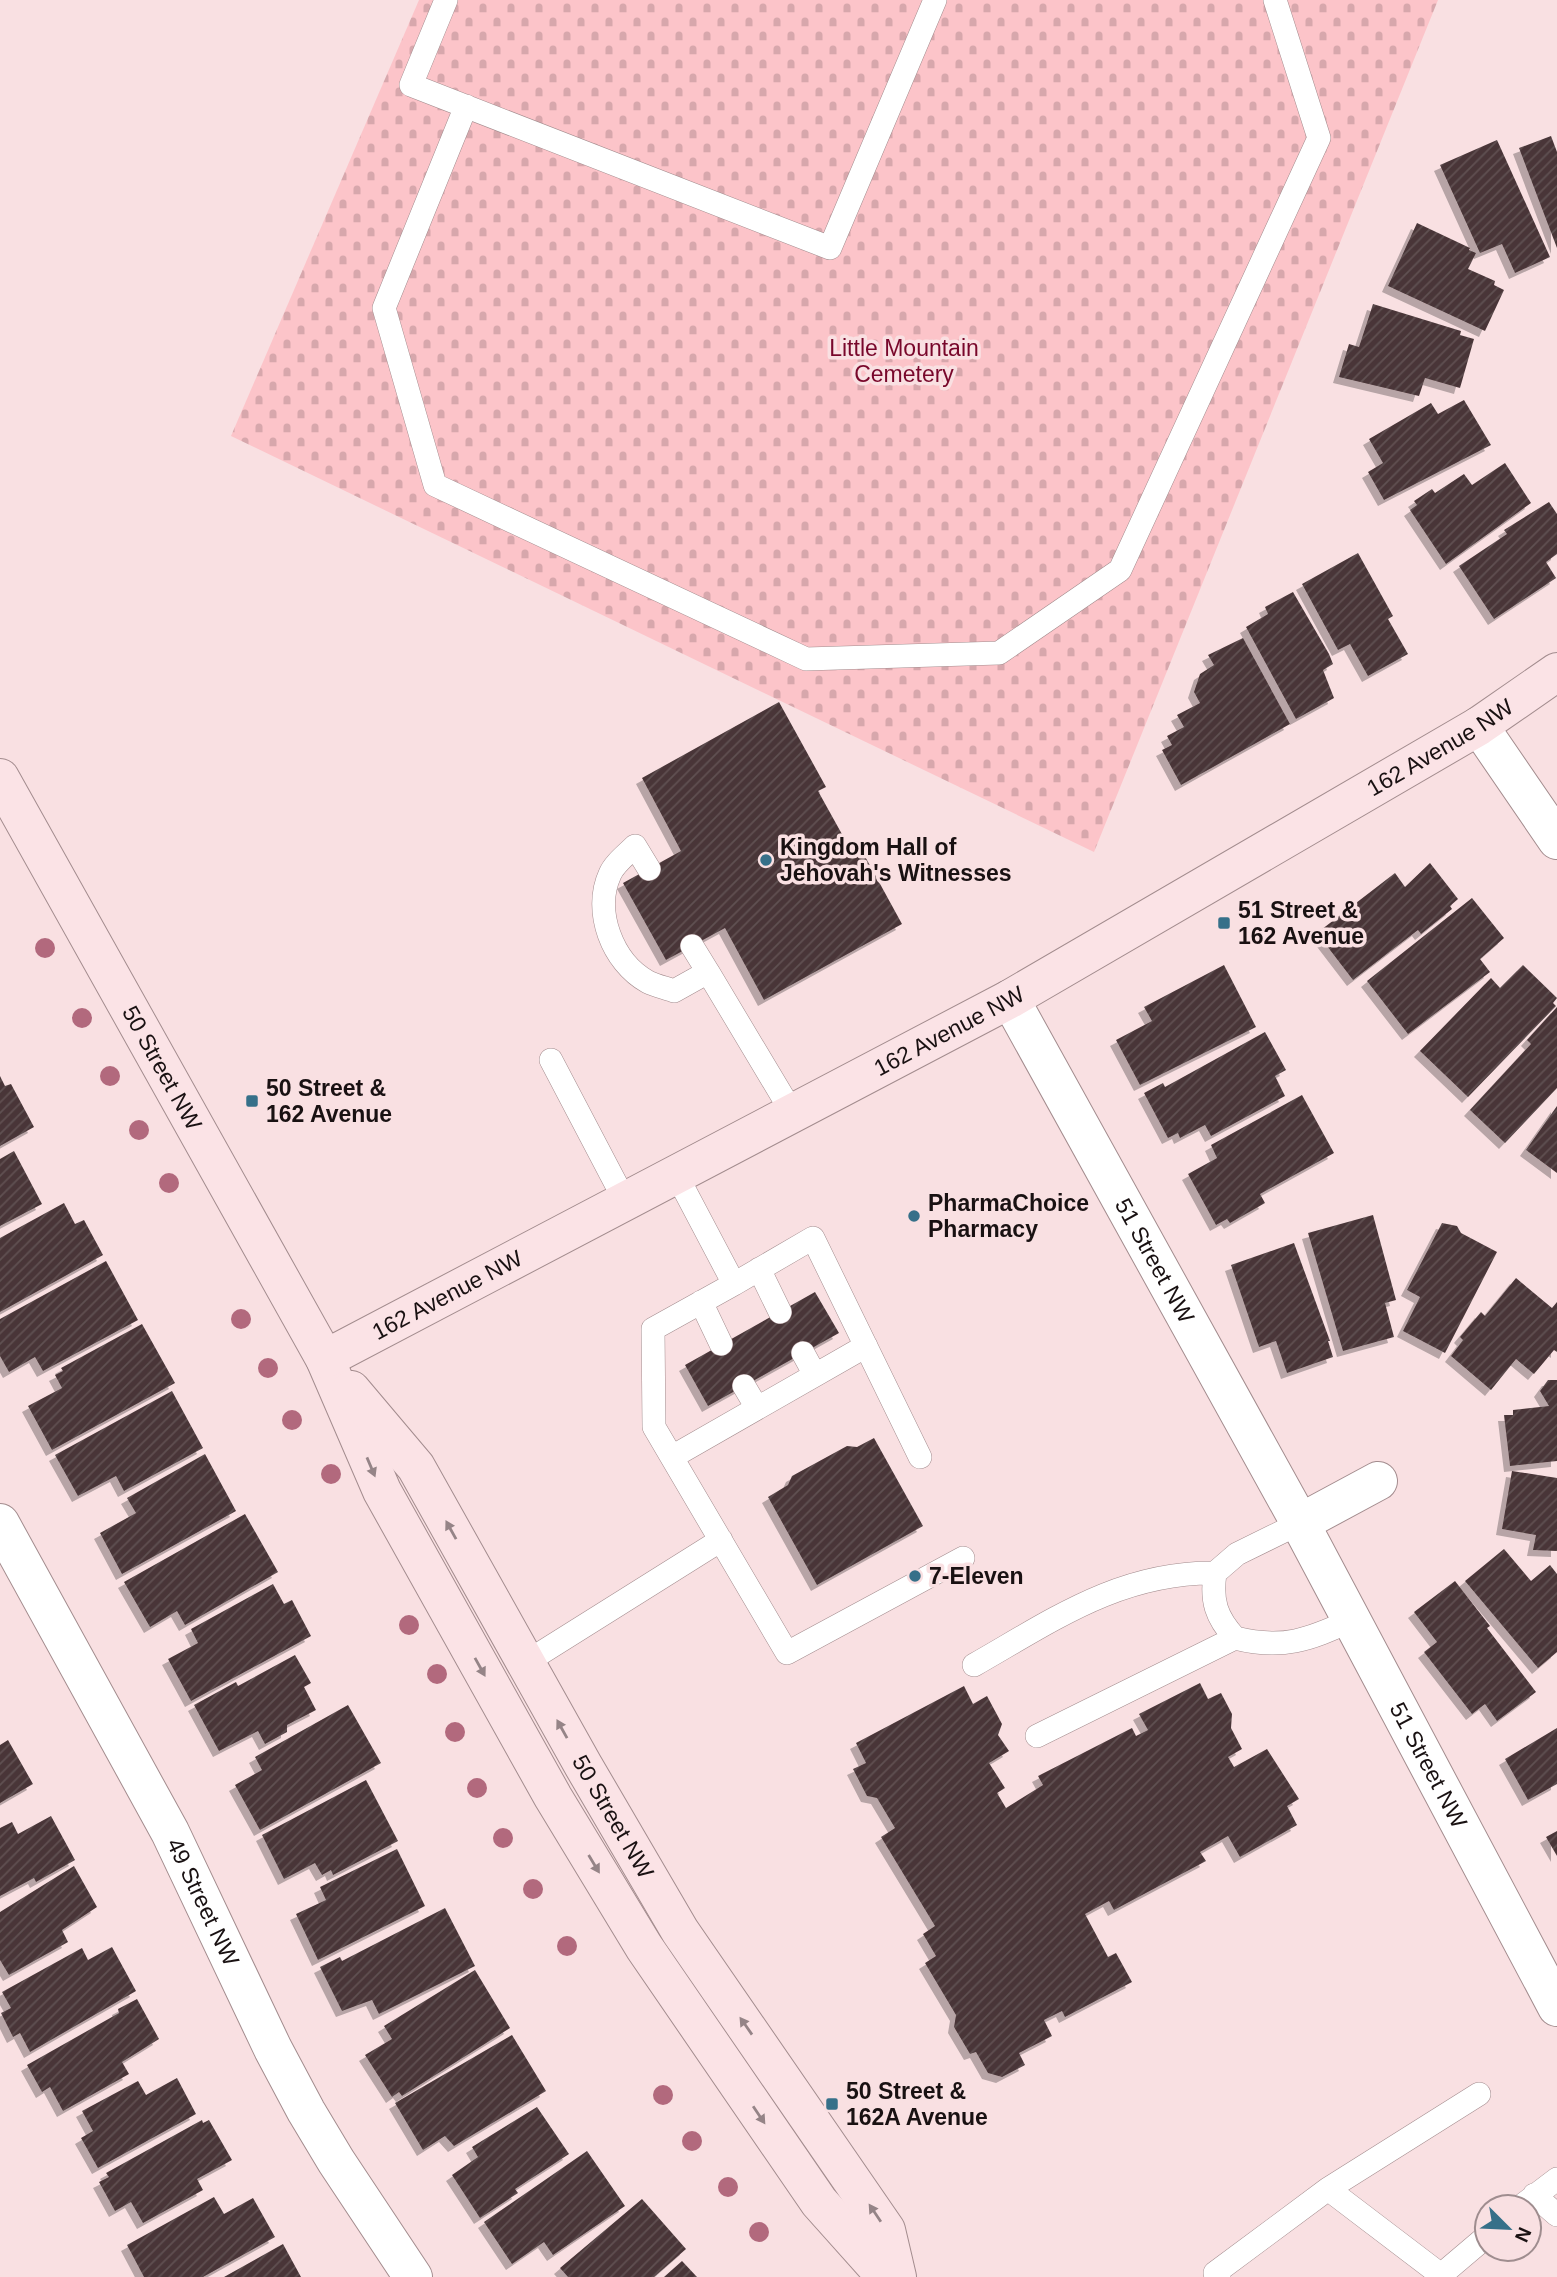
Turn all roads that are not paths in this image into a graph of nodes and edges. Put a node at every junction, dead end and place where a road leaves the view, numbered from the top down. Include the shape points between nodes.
1 (446, 0) edge
2 (935, 0) edge
3 (1275, 0) edge
4 (466, 106) junction
5 (1557, 672) edge
6 (1479, 726) junction
7 (0, 778) edge
8 (1557, 841) edge
9 (649, 869) dead end
10 (692, 946) dead end
11 (708, 972) junction
12 (1010, 999) junction
13 (551, 1060) dead end
14 (793, 1114) junction
15 (676, 1174) junction
16 (625, 1201) junction
17 (760, 1269) junction
18 (734, 1284) junction
19 (701, 1302) junction
20 (780, 1311) dead end
21 (721, 1344) dead end
22 (866, 1346) junction
23 (803, 1353) dead end
24 (325, 1359) junction
25 (815, 1375) junction
26 (744, 1385) dead end
27 (757, 1408) junction
28 (673, 1457) junction
29 (920, 1457) dead end
30 (1378, 1481) dead end
31 (0, 1523) edge
32 (1300, 1523) junction
33 (721, 1540) junction
34 (963, 1558) dead end
35 (1215, 1573) junction
36 (1352, 1620) junction
37 (1235, 1639) junction
38 (525, 1662) junction
39 (974, 1665) dead end
40 (1037, 1736) dead end
41 (1557, 2007) edge
42 (1479, 2094) dead end
43 (1557, 2179) edge
44 (1328, 2189) junction
45 (1538, 2193) edge
46 (1473, 2249) edge
47 (1443, 2276) edge
48 (413, 2277) edge
49 (886, 2277) edge
50 (897, 2277) edge
51 (1219, 2277) edge

1 - 4 lane via 411,85
2 - 4 lane via 830,248
3 - 4 lane via 1319,138 1120,570 999,653 806,659 435,485 384,308
5 - 6 main road, 162 Avenue NW
6 - 8 street
6 - 12 main road, 162 Avenue NW
7 - 24 main road, 50 Street NW
9 - 11 lane via 635,846 611,871 602,898 605,929 646,981 674,991
10 - 11 lane
11 - 14 lane
12 - 14 main road, 162 Avenue NW
12 - 32 street, 51 Street NW
13 - 16 lane
14 - 15 main road, 162 Avenue NW
15 - 16 main road, 162 Avenue NW
15 - 18 lane
16 - 24 main road, 162 Avenue NW
17 - 18 lane
17 - 20 lane
17 - 22 lane via 813,1238
18 - 19 lane
19 - 21 lane
19 - 28 lane via 653,1329 654,1427
22 - 25 lane
22 - 29 lane
23 - 25 lane
38 -> 24 main road, 50 Street NW via 415,1468
24 -> 49 main road, 50 Street NW via 382,1491 553,1797 644,1947 819,2202
25 - 27 lane
26 - 27 lane
27 - 28 lane
28 - 33 lane
30 - 32 street
31 - 48 street, 49 Street NW via 170,1832 306,2111
32 - 35 lane via 1237,1554
32 - 36 street, 51 Street NW
33 - 34 lane via 788,1653
33 - 38 lane
35 - 37 lane via 1215,1608
35 - 39 lane via 1179,1573 1117,1589
36 - 37 lane via 1312,1639 1279,1645
36 - 41 street, 51 Street NW
37 - 40 lane
50 -> 38 main road, 50 Street NW via 886,2230 680,1931
42 - 44 lane
43 - 45 lane
44 - 47 lane
44 - 51 lane via 1215,2273
46 - 47 lane

